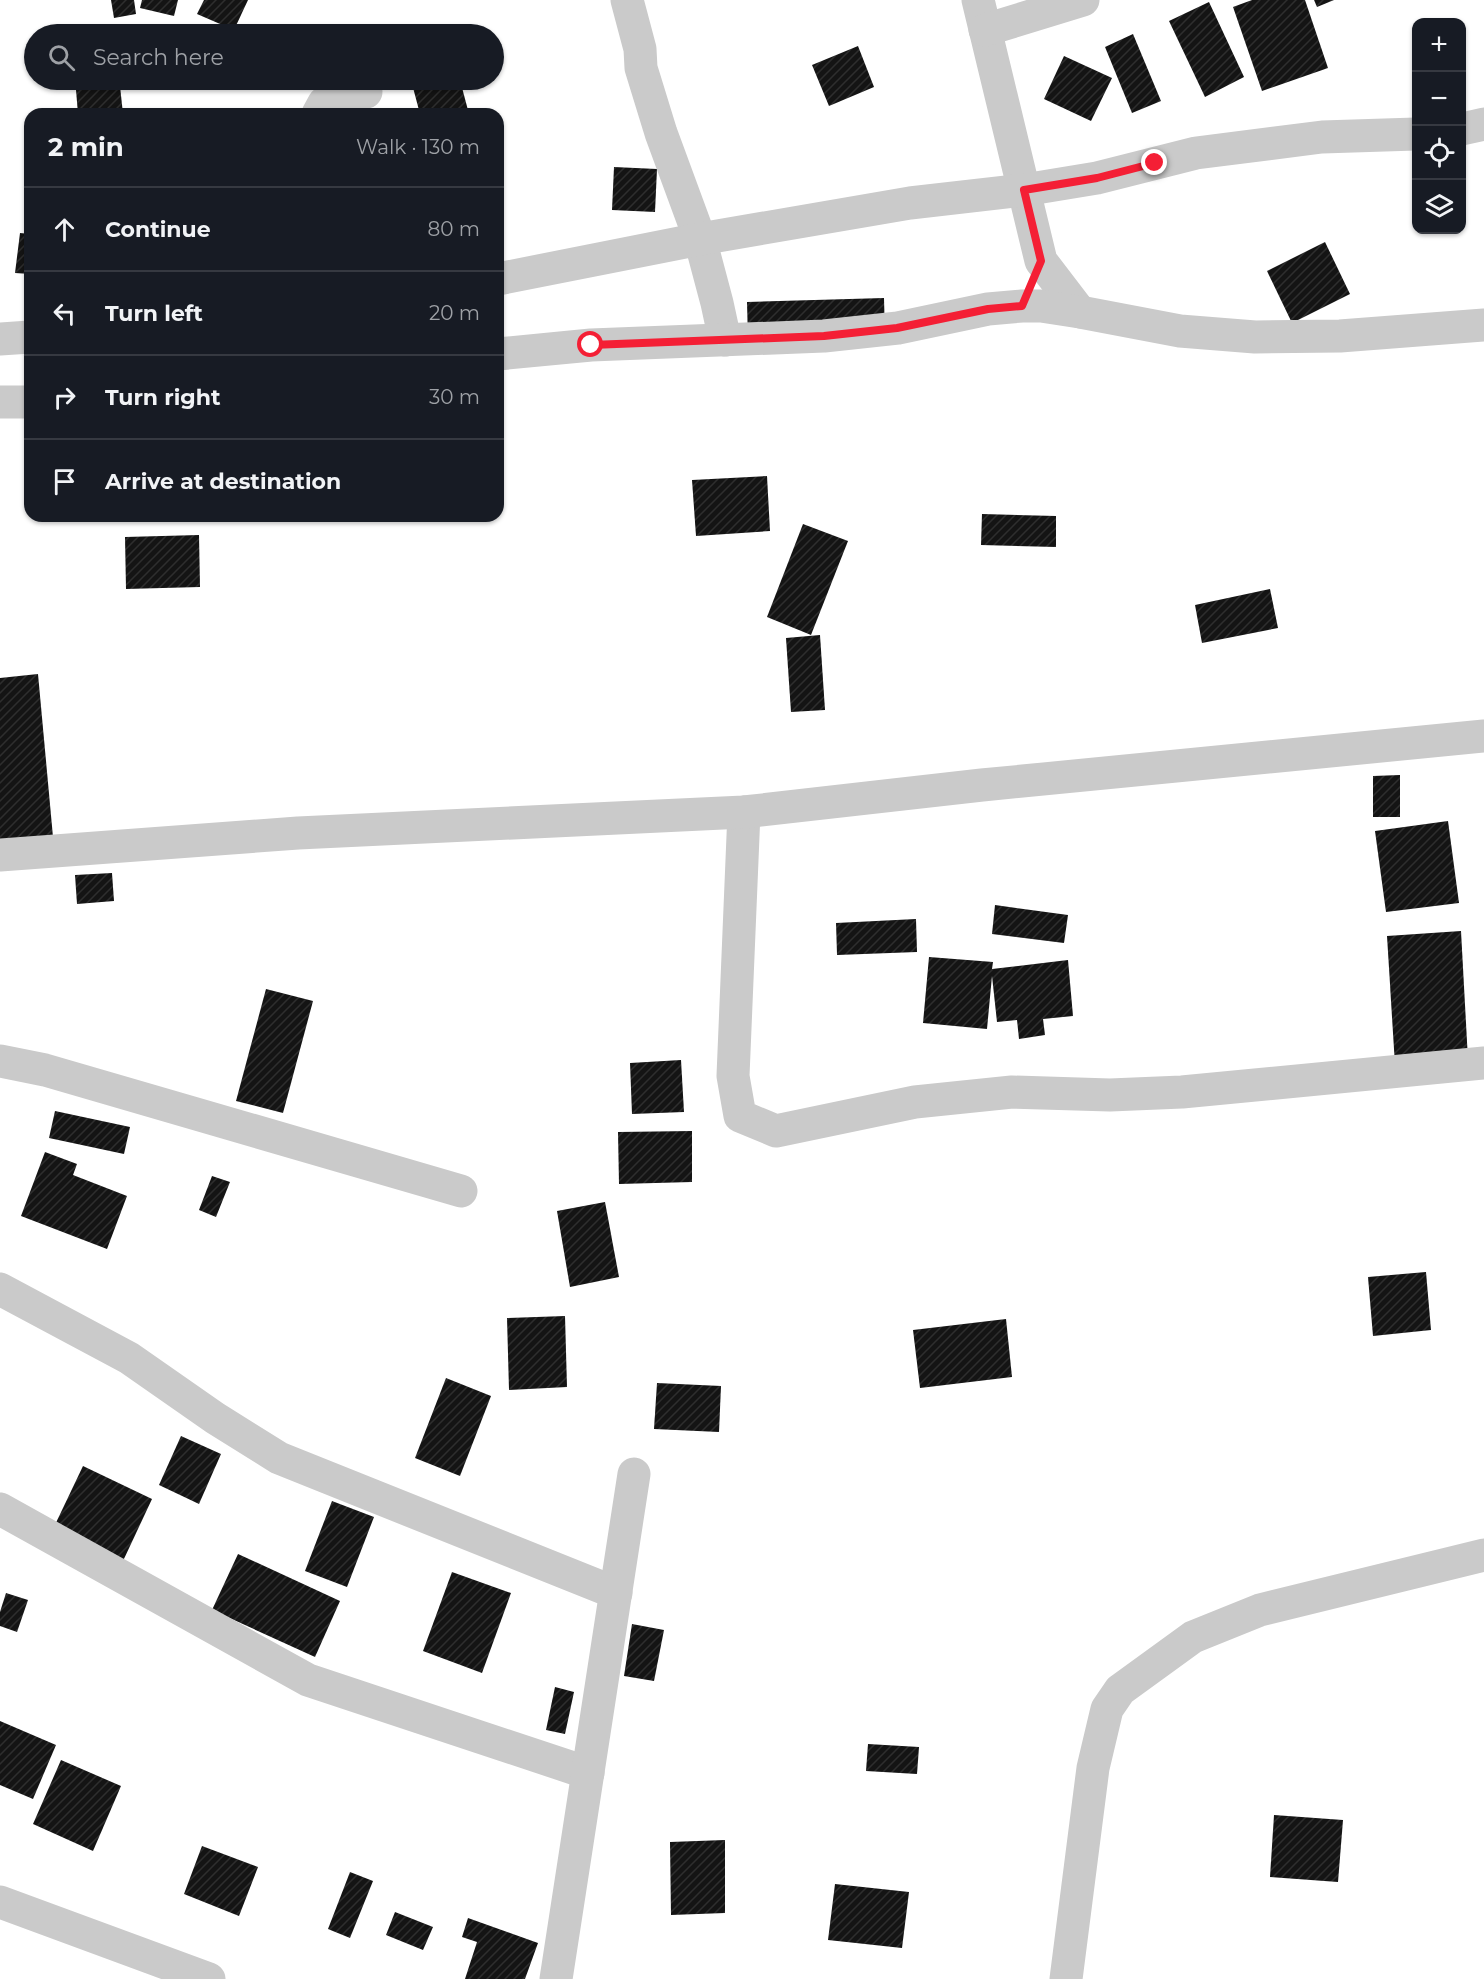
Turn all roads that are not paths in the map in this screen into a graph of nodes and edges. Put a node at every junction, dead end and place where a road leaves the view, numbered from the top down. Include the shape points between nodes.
1 (627, 0) edge
2 (1083, 0) edge
3 (982, 15) edge
4 (366, 92) dead end
5 (321, 108) edge
6 (1484, 124) edge
7 (1466, 128) edge
8 (1412, 134) edge
9 (1024, 190) junction
10 (700, 238) junction
11 (1041, 261) junction
12 (504, 278) edge
13 (1022, 306) junction
14 (1080, 312) junction
15 (1484, 325) edge
16 (24, 338) edge
17 (0, 339) edge
18 (725, 340) junction
19 (504, 353) edge
20 (0, 402) edge
21 (24, 402) edge
22 (1484, 736) edge
23 (744, 812) junction
24 (0, 855) edge
25 (0, 1061) edge
26 (1484, 1063) edge
27 (461, 1191) dead end
28 (0, 1289) edge
29 (634, 1474) dead end
30 (0, 1509) edge
31 (1484, 1555) edge
32 (616, 1593) junction
33 (588, 1773) junction
34 (0, 1902) edge
35 (209, 1979) edge
36 (556, 1979) edge
37 (1066, 1979) edge

1 - 10 street via 641,68
2 - 3 street
3 - 9 street
4 - 5 street via 324,103
6 - 7 street
8 - 9 street via 1322,137 1240,146
9 - 10 street via 910,203
9 - 11 street
10 - 12 street
10 - 18 street
11 - 13 street
11 - 14 street
13 - 14 street
13 - 18 street via 897,328
14 - 15 street via 1180,331 1255,338
16 - 17 street
18 - 19 street via 591,345
20 - 21 street
22 - 23 street
23 - 24 street via 298,833
23 - 26 street via 733,1076 740,1116 776,1131 915,1102 1012,1092 1182,1092
25 - 27 street via 45,1070
28 - 32 street via 129,1358 279,1458
29 - 32 street
30 - 33 street via 308,1680
31 - 37 street via 1260,1610 1193,1637 1120,1690 1107,1708 1093,1768
32 - 33 street
33 - 36 street
34 - 35 street

